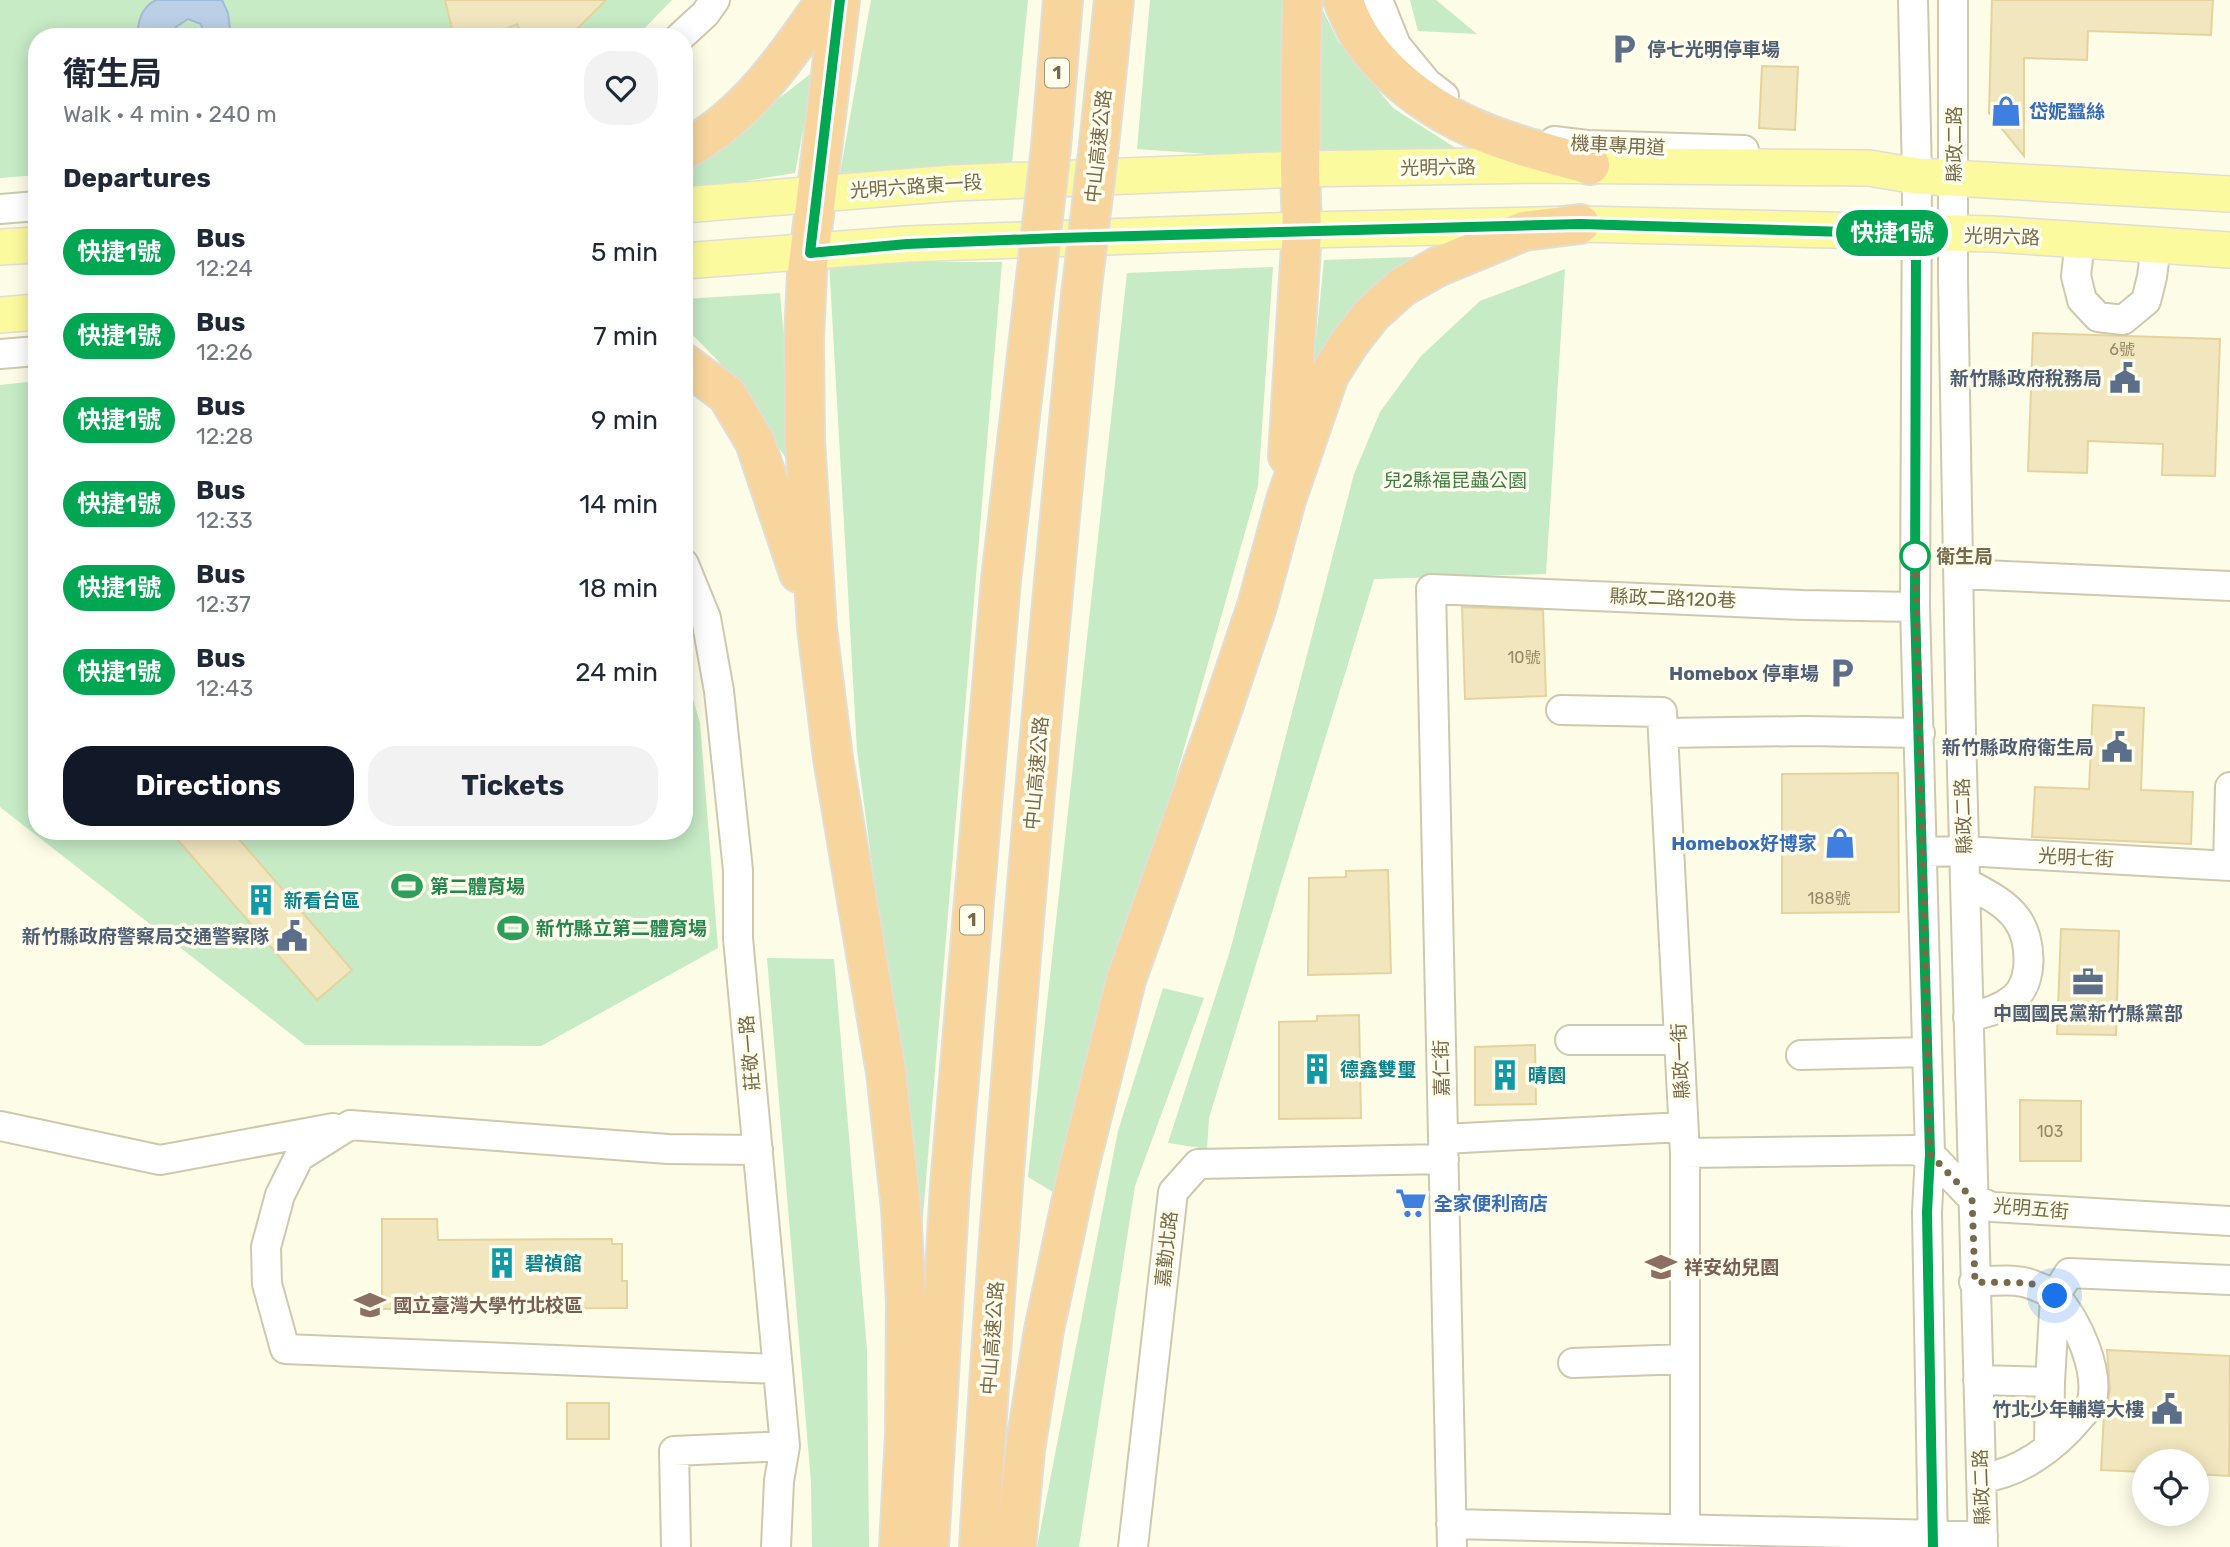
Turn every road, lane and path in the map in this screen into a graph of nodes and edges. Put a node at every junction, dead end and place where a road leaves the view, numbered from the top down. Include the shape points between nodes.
1 (715, 0) edge
2 (826, 0) edge
3 (840, 0) edge
4 (1063, 0) edge
5 (1114, 0) edge
6 (1302, 0) edge
7 (1343, 0) edge
8 (1378, 0) edge
9 (1913, 0) edge
10 (1953, 0) edge
11 (690, 28) edge
12 (693, 144) edge
13 (1057, 162) junction
14 (1590, 165) junction
15 (1300, 169) junction
16 (1917, 176) junction
17 (1953, 178) junction
18 (817, 194) junction
19 (2230, 194) edge
20 (693, 204) edge
21 (28, 207) edge
22 (0, 209) edge
23 (1580, 224) junction
24 (1302, 230) junction
25 (1916, 234) junction
26 (1954, 234) junction
27 (2080, 240) junction
28 (28, 245) edge
29 (2156, 245) junction
30 (0, 247) edge
31 (2230, 250) edge
32 (810, 253) junction
33 (693, 260) edge
34 (28, 313) edge
35 (0, 315) edge
36 (28, 352) edge
37 (0, 355) edge
38 (693, 370) edge
39 (1286, 500) junction
40 (1959, 574) junction
41 (2230, 586) edge
42 (693, 587) edge
43 (1431, 589) joint
44 (1915, 607) junction
45 (817, 628) junction
46 (1561, 710) dead end
47 (1663, 733) junction
48 (1920, 733) junction
49 (2230, 787) edge
50 (1965, 851) junction
51 (1922, 852) junction
52 (2229, 866) edge
53 (1965, 882) junction
54 (1968, 1017) junction
55 (1570, 1040) dead end
56 (1679, 1041) junction
57 (1927, 1052) junction
58 (1801, 1055) dead end
59 (350, 1125) junction
60 (0, 1126) edge
61 (1684, 1140) junction
62 (1443, 1149) junction
63 (758, 1150) junction
64 (1930, 1154) junction
65 (1972, 1198) junction
66 (2230, 1221) edge
67 (2230, 1280) edge
68 (1975, 1282) junction
69 (2055, 1296) junction
70 (1685, 1359) junction
71 (1573, 1363) dead end
72 (778, 1368) junction
73 (1978, 1380) junction
74 (2050, 1382) junction
75 (785, 1446) junction
76 (2049, 1447) junction
77 (1981, 1478) junction
78 (1685, 1529) junction
79 (1452, 1535) edge
80 (1587, 1537) edge
81 (1933, 1541) edge
82 (1983, 1542) edge
83 (677, 1547) edge
84 (776, 1547) edge
85 (899, 1547) edge
86 (929, 1547) edge
87 (979, 1547) edge
88 (1016, 1547) edge
89 (1133, 1547) edge

1 - 11 street
2 - 12 highway via 773,76 732,117
3 - 18 highway
4 - 13 highway, 1
5 - 87 highway, 中山高速公路, bridge via 1026,878
6 - 15 highway
7 - 14 highway via 1356,31 1411,92 1455,121 1507,142
8 - 16 street, 機車專用道 via 1396,45 1427,83 1452,103 1506,132 1587,145 1870,154
9 - 16 street, 縣政二路
10 - 17 street, 縣政二路
13 - 15 main road, 光明六路
13 - 18 main road, 光明六路東一段 via 953,183
13 - 86 highway, 1, bridge via 1034,295 1000,580 951,1172
14 - 15 main road, 光明六路
14 - 16 main road, 光明六路 via 1869,168
15 - 24 highway
16 - 17 main road, 光明六路
16 - 25 street, 縣政二路
17 - 19 main road, 光明六路
17 - 26 street, 縣政二路
18 - 20 main road, 光明六路東一段
18 - 32 highway
21 - 22 street
23 - 24 main road, 光明六路
23 - 25 main road, 光明六路
23 - 39 highway via 1524,231 1482,246 1402,287 1372,314 1329,375
24 - 32 main road, 光明六路 via 907,244
24 - 39 highway
25 - 26 main road, 光明六路
25 - 44 street, 縣政二路
26 - 27 main road, 光明六路
26 - 40 street, 縣政二路
27 - 29 main road, 光明六路
27 - 29 street via 2076,276 2082,300 2098,317 2123,320 2146,301
28 - 30 main road
29 - 31 main road, 光明六路
32 - 33 main road
32 - 45 highway via 804,339 805,441
34 - 35 main road
36 - 37 street
38 - 45 highway via 727,395 755,442
39 - 88 highway via 1257,606 1126,979 1044,1330
40 - 41 street
40 - 50 street, 縣政二路
42 - 63 street, 莊敬一路 via 706,618 719,691 738,870 738,939
43 - 44 street, 縣政二路120巷
43 - 62 street, 嘉仁街
44 - 48 street, 縣政二路
45 - 85 highway via 833,758 886,1072 901,1208 906,1316
46 - 47 street via 1662,712
47 - 48 street
47 - 56 street, 縣政一街
48 - 51 street, 縣政二路
49 - 52 street
50 - 51 street, 光明七街
50 - 52 street, 光明七街
50 - 53 street, 縣政二路
51 - 57 street, 縣政二路
53 - 54 street, 縣政二路
53 - 54 street via 2018,920 2028,945 2027,976 2015,998
54 - 65 street, 縣政二路
55 - 56 street
56 - 61 street, 縣政一街
57 - 58 street
57 - 64 street, 縣政二路
59 - 60 street via 160,1160
59 - 63 street via 668,1149
59 - 72 street via 299,1157 280,1195 266,1247 267,1284 285,1349
61 - 62 street
61 - 64 street
61 - 70 street, 縣政一街
62 - 79 street, 嘉仁街
62 - 89 street, 嘉勤北路 via 1198,1164 1173,1192
63 - 72 street, 莊敬一路
64 - 65 street, 光明五街
64 - 81 street, 縣政二路
65 - 66 street, 光明五街 via 1992,1207
65 - 68 street, 縣政二路
67 - 69 street via 2069,1273
68 - 69 street via 2030,1283
68 - 73 street, 縣政二路
69 - 74 street
69 - 76 street via 2080,1335 2093,1369 2092,1404
70 - 71 street
70 - 78 street, 縣政一街
72 - 75 street, 莊敬一路
73 - 74 street
73 - 77 street, 縣政二路
74 - 76 street
75 - 83 street via 674,1451
75 - 84 street, 莊敬一路
76 - 77 street via 1998,1476
77 - 82 street, 縣政二路
78 - 80 street
78 - 81 street
79 - 80 street
81 - 82 street

